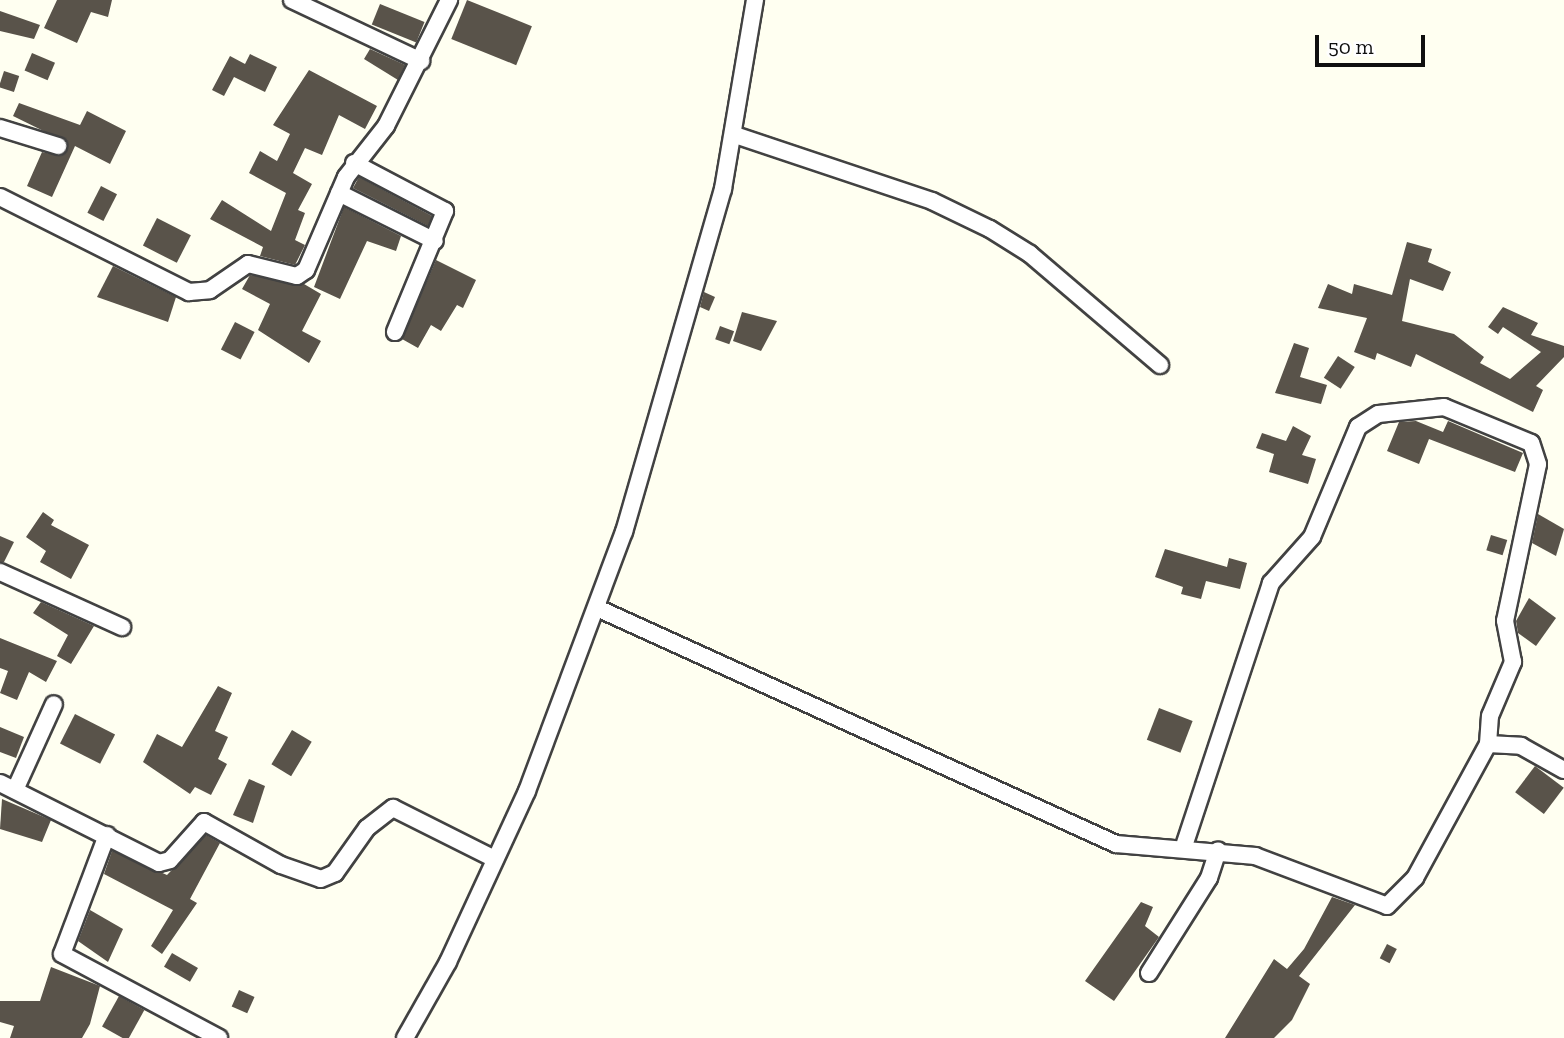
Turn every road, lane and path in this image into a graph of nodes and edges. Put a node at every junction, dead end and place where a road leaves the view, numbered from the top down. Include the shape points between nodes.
1 (292, 0) edge
2 (449, 0) edge
3 (755, 0) edge
4 (421, 61) junction
5 (0, 128) edge
6 (735, 135) junction
7 (58, 146) dead end
8 (354, 163) junction
9 (339, 193) junction
10 (0, 197) edge
11 (435, 241) junction
12 (395, 332) dead end
13 (1160, 365) dead end
14 (0, 572) edge
15 (597, 608) junction
16 (122, 627) dead end
17 (54, 704) dead end
18 (1488, 744) junction
19 (1564, 770) edge
20 (7, 786) edge
21 (107, 835) junction
22 (1184, 846) junction
23 (1217, 850) junction
24 (495, 859) junction
25 (1149, 973) dead end
26 (219, 1038) edge
27 (405, 1038) edge

1 - 4 street
2 - 4 street
3 - 6 street
4 - 8 street via 376,144
5 - 7 street
6 - 13 street via 932,201 990,229 1030,254
6 - 15 street via 648,459
8 - 9 street
8 - 11 street via 443,206
9 - 10 street via 301,274 248,264 199,294 135,269
9 - 11 street
11 - 12 street
14 - 16 street
15 - 22 street via 1116,844
15 - 24 street
17 - 20 street
18 - 19 street via 1521,746
18 - 22 street via 1490,716 1513,662 1505,621 1536,450 1524,438 1444,407 1378,414 1352,438 1312,537 1271,583
18 - 23 street via 1415,878 1387,906 1255,856
20 - 21 street
21 - 24 street via 159,863 170,860 195,826 211,823 281,865 321,879 334,873 367,828 393,808
21 - 26 street via 62,954
22 - 23 street
23 - 25 street via 1209,878
24 - 27 street

